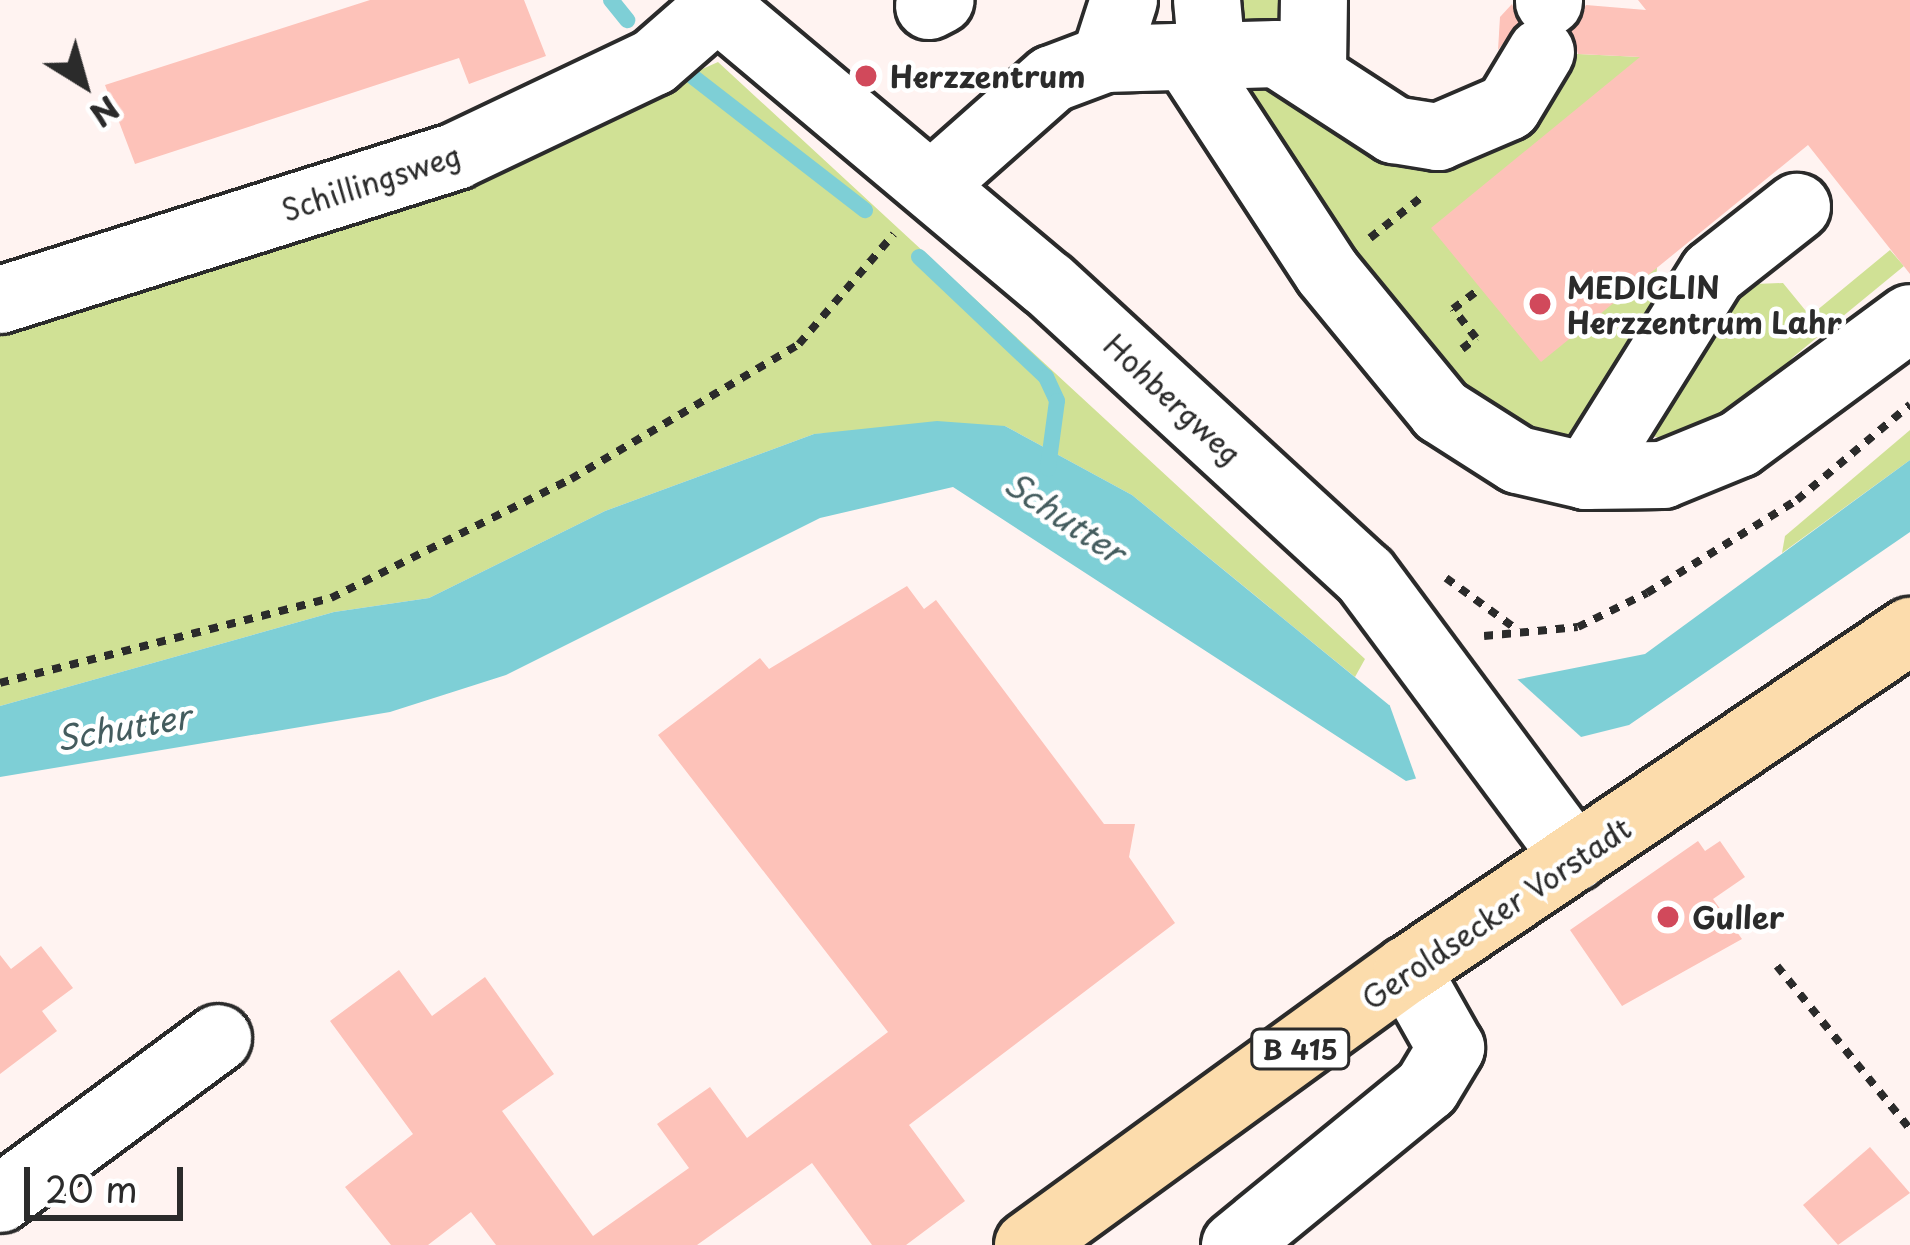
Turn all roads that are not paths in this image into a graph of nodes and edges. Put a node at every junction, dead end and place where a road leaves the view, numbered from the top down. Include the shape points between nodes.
1 (1314, 0) edge
2 (713, 4) edge
3 (1547, 18) edge
4 (1114, 29) edge
5 (1203, 38) edge
6 (1313, 69) junction
7 (932, 184) junction
8 (1797, 207) dead end
9 (0, 300) edge
10 (1910, 318) edge
11 (1586, 476) junction
12 (1910, 631) edge
13 (1575, 858) junction
14 (1407, 970) junction
15 (218, 1038) dead end
16 (0, 1199) edge
17 (1028, 1245) edge
18 (1234, 1245) edge

1 - 6 street
2 - 7 street, Hohbergweg
2 - 9 street, Schillingsweg via 654,62 456,156
3 - 6 street via 1508,107 1438,137 1394,130
4 - 5 street
4 - 7 street
5 - 6 street
5 - 11 street via 1327,272 1441,410 1518,460
7 - 13 street, Hohbergweg via 1364,575
8 - 11 street via 1713,273
10 - 11 street via 1739,444 1663,475
12 - 13 main road, Geroldsecker Vorstadt / B 415
13 - 14 main road, Geroldsecker Vorstadt / B 415
14 - 17 main road, Geroldsecker Vorstadt / B 415
14 - 18 street via 1451,1048 1427,1088
15 - 16 street

